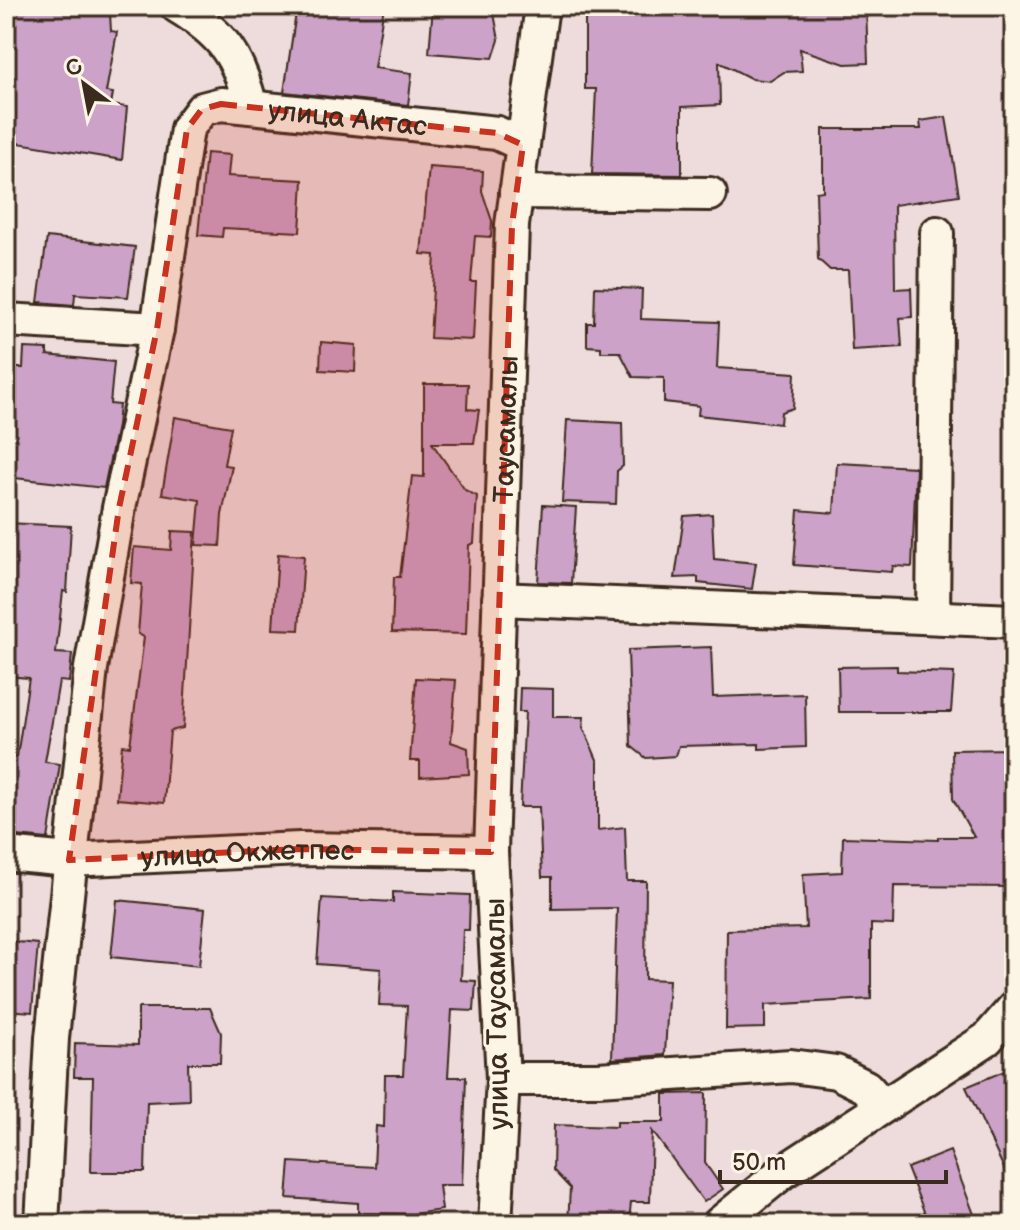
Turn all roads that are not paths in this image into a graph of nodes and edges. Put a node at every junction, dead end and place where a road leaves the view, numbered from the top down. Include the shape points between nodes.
1 (177, 6) edge
2 (542, 6) edge
3 (251, 107) junction
4 (523, 145) junction
5 (516, 192) junction
6 (710, 194) dead end
7 (937, 233) dead end
8 (6, 320) edge
9 (157, 329) junction
10 (499, 599) junction
11 (933, 617) junction
12 (1014, 621) edge
13 (491, 852) junction
14 (6, 854) edge
15 (69, 860) junction
16 (1014, 1008) edge
17 (503, 1079) junction
18 (883, 1106) junction
19 (42, 1224) edge
20 (495, 1224) edge
21 (719, 1224) edge

1 - 3 street, улица Актас via 208,25 241,67
2 - 4 street, Таусамалы
3 - 4 street, улица Актас via 497,133
3 - 9 street via 221,104 202,109 187,129
4 - 5 street, Таусамалы
5 - 6 street
5 - 10 street, Таусамалы
7 - 11 street
8 - 9 street
9 - 15 street via 94,654
10 - 11 street
10 - 13 street, Таусамалы
11 - 12 street
13 - 15 street, улица Окжетпес via 300,849
13 - 17 street, улица Таусамалы
14 - 15 street, улица Окжетпес
15 - 19 street
16 - 18 street via 987,1039
17 - 18 street via 598,1079 791,1066 836,1072 866,1087
17 - 20 street, улица Таусамалы
18 - 21 street via 783,1172

